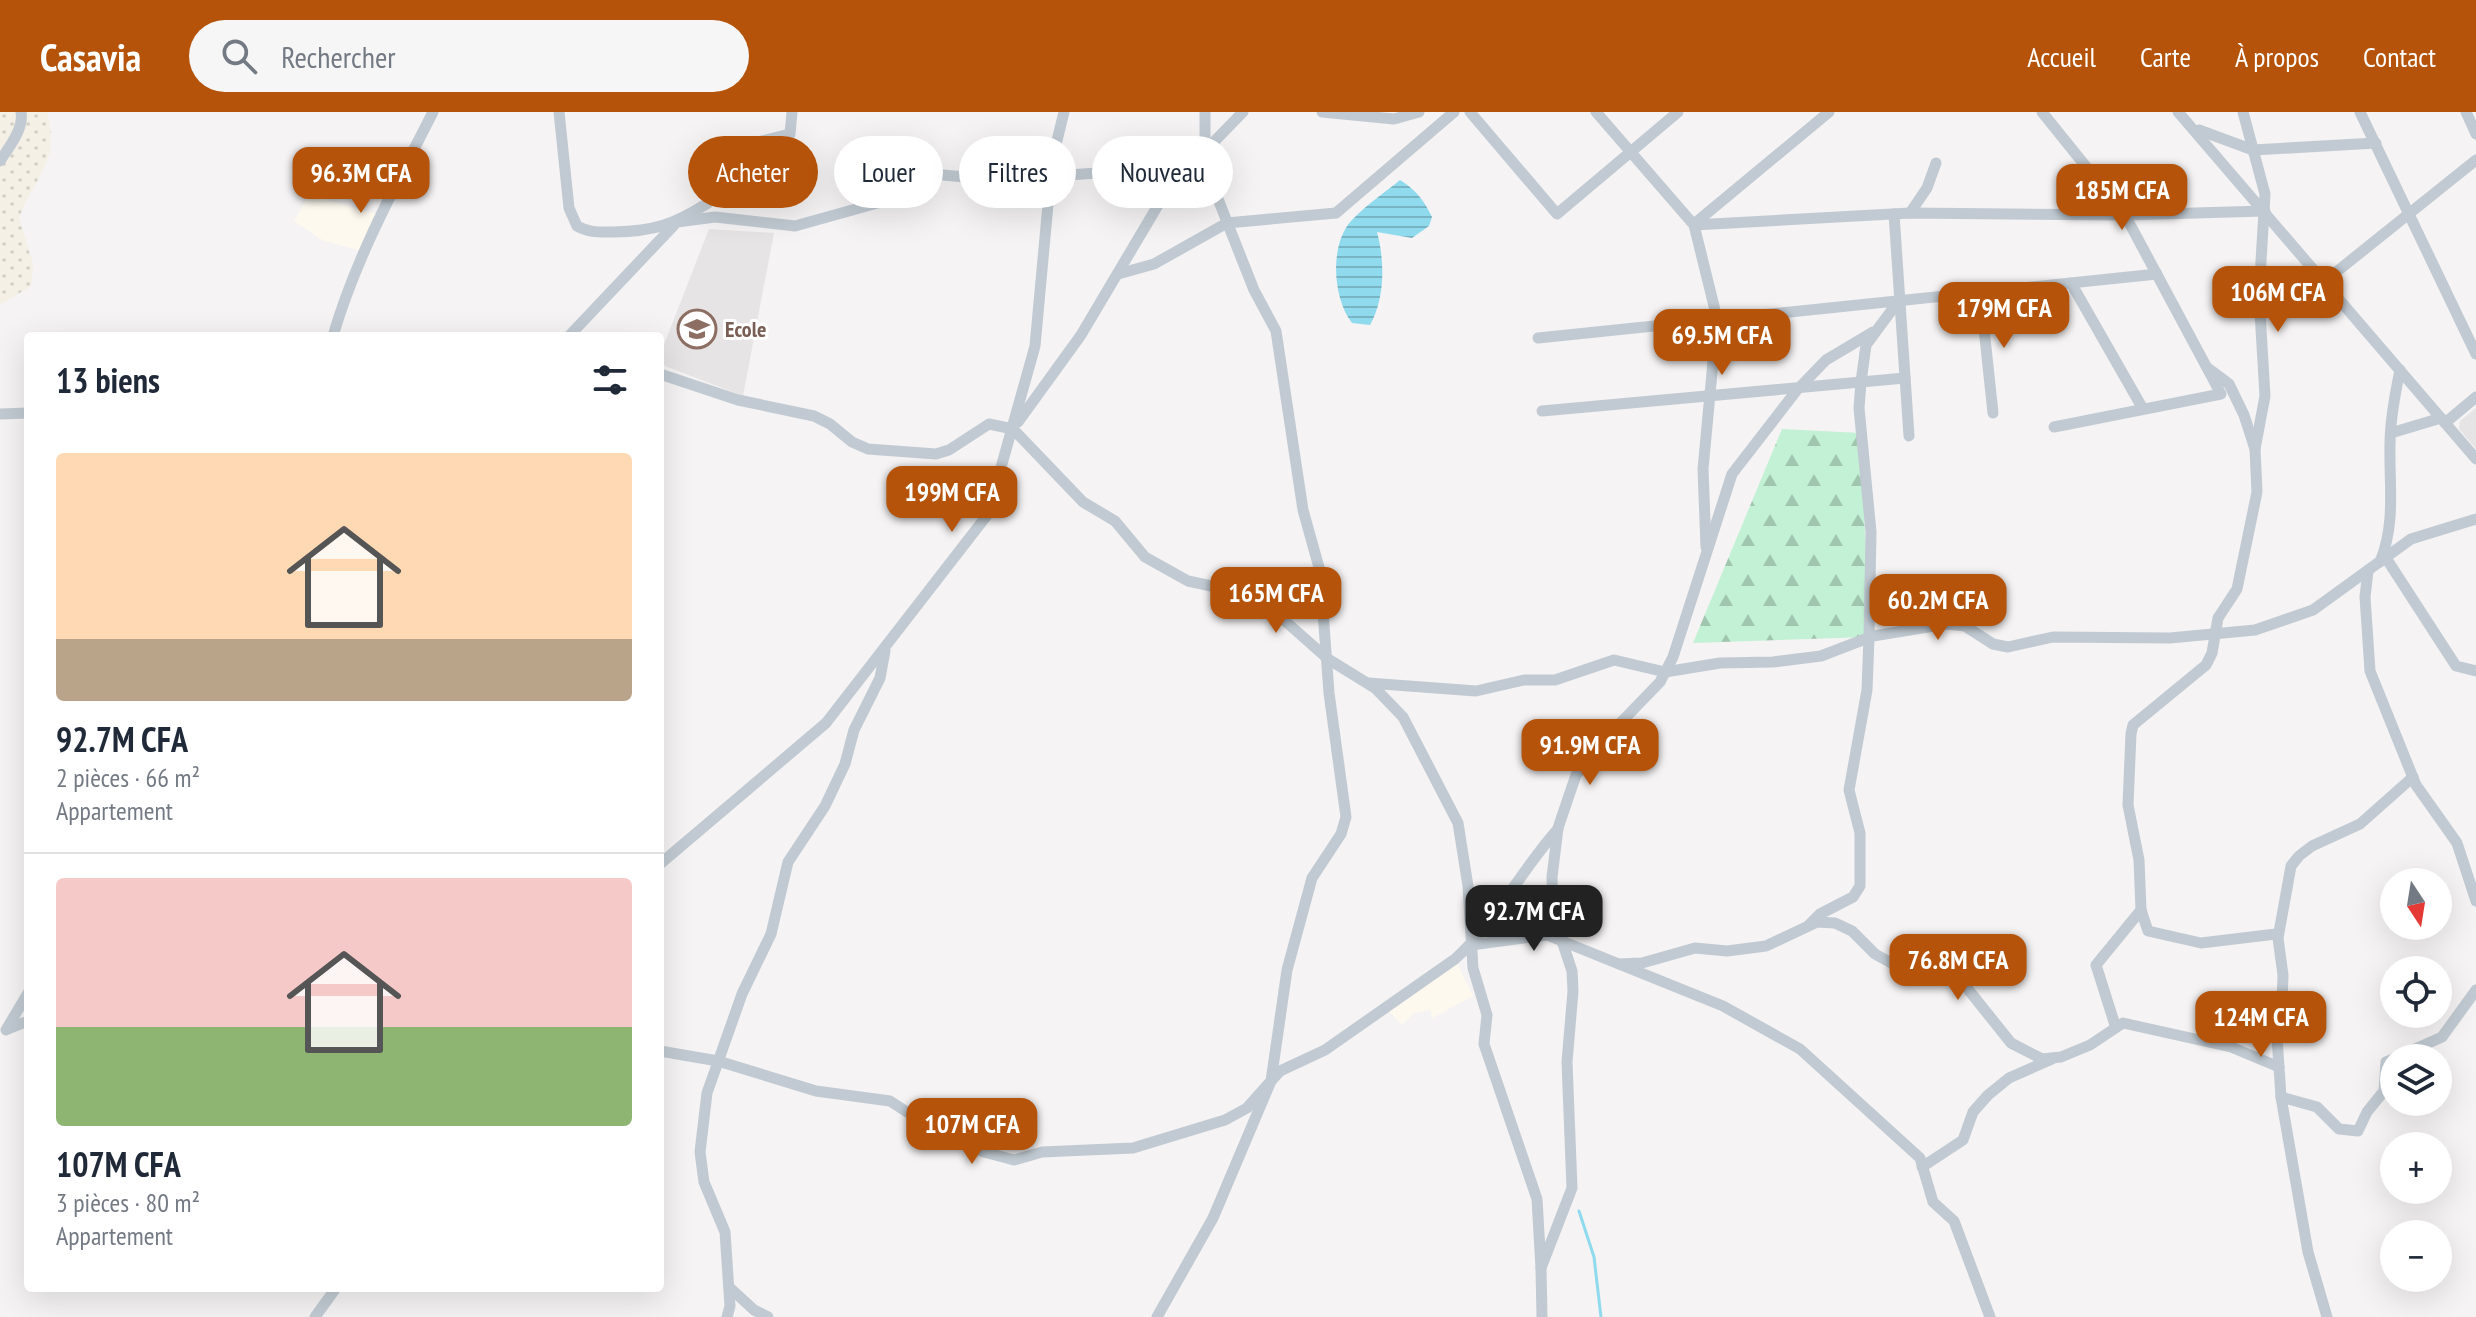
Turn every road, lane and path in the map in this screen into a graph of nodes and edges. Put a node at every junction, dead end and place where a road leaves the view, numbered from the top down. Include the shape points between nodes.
1 (21, 112) edge
2 (433, 112) edge
3 (559, 112) edge
4 (792, 112) edge
5 (1064, 112) edge
6 (1205, 112) edge
7 (1243, 112) edge
8 (1322, 112) edge
9 (1419, 112) edge
10 (1454, 112) edge
11 (1470, 112) edge
12 (1596, 112) edge
13 (1678, 112) edge
14 (2042, 112) edge
15 (2178, 112) edge
16 (2243, 112) edge
17 (2360, 112) edge
18 (2466, 112) edge
19 (1827, 113) edge
20 (2191, 127) junction
21 (2476, 134) edge
22 (1059, 136) edge
23 (1205, 136) edge
24 (1221, 136) edge
25 (2376, 143) junction
26 (2253, 150) junction
27 (1631, 152) junction
28 (2476, 160) edge
29 (0, 161) edge
30 (1936, 163) dead end
31 (959, 176) edge
32 (1047, 208) edge
33 (1156, 208) edge
34 (1222, 208) edge
35 (2265, 211) junction
36 (1910, 213) junction
37 (2410, 213) junction
38 (1894, 214) junction
39 (2125, 215) junction
40 (677, 222) junction
41 (1227, 223) junction
42 (1694, 225) junction
43 (1118, 274) junction
44 (2157, 274) junction
45 (2325, 281) junction
46 (2071, 283) junction
47 (1980, 291) junction
48 (1900, 299) junction
49 (1717, 319) junction
50 (334, 332) edge
51 (573, 332) edge
52 (1873, 332) junction
53 (1538, 338) dead end
54 (2476, 354) edge
55 (2208, 369) junction
56 (2400, 370) junction
57 (664, 375) edge
58 (1905, 378) junction
59 (1861, 382) junction
60 (1799, 388) junction
61 (1710, 396) junction
62 (2476, 397) edge
63 (2143, 409) junction
64 (1542, 411) dead end
65 (24, 413) edge
66 (1993, 413) dead end
67 (0, 414) edge
68 (2443, 421) junction
69 (2054, 427) dead end
70 (1013, 429) junction
71 (2391, 433) junction
72 (1909, 436) dead end
73 (2255, 449) junction
74 (2476, 459) edge
75 (2476, 519) edge
76 (1707, 556) junction
77 (2383, 560) junction
78 (2368, 571) junction
79 (2215, 631) junction
80 (1869, 637) junction
81 (885, 650) junction
82 (1328, 659) junction
83 (2476, 671) edge
84 (1665, 672) junction
85 (1367, 683) junction
86 (2413, 777) junction
87 (1558, 828) junction
88 (664, 861) edge
89 (2476, 901) edge
90 (2141, 910) junction
91 (1809, 926) junction
92 (2278, 938) junction
93 (1561, 943) junction
94 (1471, 945) junction
95 (1619, 964) junction
96 (2476, 990) edge
97 (24, 999) edge
98 (24, 1023) edge
99 (2115, 1025) junction
100 (3, 1031) edge
101 (664, 1052) edge
102 (2052, 1059) junction
103 (718, 1061) junction
104 (2279, 1067) junction
105 (1271, 1081) junction
106 (2281, 1097) junction
107 (1922, 1167) junction
108 (1541, 1268) junction
109 (729, 1287) junction
110 (333, 1292) edge
111 (315, 1317) edge
112 (727, 1317) edge
113 (768, 1317) edge
114 (1157, 1317) edge
115 (1542, 1317) edge
116 (1990, 1317) edge
117 (2327, 1317) edge

1 - 29 street via 17,132
2 - 50 street via 375,226
3 - 40 street via 569,208 577,226 586,232 651,231
4 - 40 street via 790,134 714,153 708,203
5 - 22 street
6 - 23 street
7 - 24 street
8 - 9 street via 1394,119
10 - 41 street via 1336,213
11 - 27 street via 1557,214
12 - 27 street
13 - 27 street
14 - 39 street
15 - 20 street
16 - 26 street
17 - 25 street
18 - 21 street
19 - 42 street
20 - 26 street
20 - 35 street
25 - 26 street
25 - 37 street
26 - 35 street
27 - 42 street
28 - 37 street
30 - 36 street
31 - 40 street via 932,174 881,202 795,226 715,217
32 - 70 street via 1035,346
33 - 43 street
34 - 41 street
35 - 39 street
35 - 45 street
35 - 73 street via 2259,295 2265,396
36 - 38 street
36 - 39 street
37 - 45 street
37 - 54 street
38 - 42 street
38 - 48 street
39 - 44 street
40 - 51 street
41 - 43 street via 1154,264
41 - 82 street via 1276,331 1303,510 1320,571
42 - 49 street
43 - 70 street
44 - 46 street
44 - 55 street
45 - 56 street
46 - 47 street
46 - 63 street
47 - 48 street
47 - 66 street
48 - 49 street
48 - 52 street
48 - 58 street
49 - 53 street
49 - 61 street
52 - 59 street
52 - 60 street via 1826,360
55 - 63 street via 2221,394
55 - 73 street via 2229,384
56 - 68 street
56 - 71 street
57 - 70 street via 738,400 814,416 868,449 936,454 989,424
58 - 59 street
58 - 72 street
59 - 60 street
59 - 80 street via 1871,532
60 - 61 street
60 - 76 street via 1732,474
61 - 64 street
61 - 76 street via 1702,496
62 - 68 street
63 - 69 street
65 - 67 street
68 - 71 street
68 - 74 street
70 - 81 street via 988,514
70 - 82 street via 1083,502 1115,521 1145,557 1188,581 1276,613
71 - 77 street via 2391,518
73 - 79 street via 2254,516 2237,589
75 - 77 street via 2411,539
76 - 84 street
77 - 78 street
77 - 83 street via 2456,666
78 - 79 street via 2313,610 2255,630
78 - 86 street via 2370,671
79 - 80 street via 2170,638 2053,637 2008,647 1965,626 1946,624
79 - 90 street via 2206,665 2133,725 2128,805 2139,860
80 - 84 street via 1821,656
80 - 91 street via 1867,690 1849,790 1858,821 1860,886 1853,897
81 - 88 street via 826,723
81 - 103 street via 880,678 854,730 845,764 788,862 771,934
82 - 85 street
82 - 105 street via 1346,817 1312,878 1287,970
84 - 85 street via 1614,660 1555,680 1524,680 1491,690
84 - 87 street via 1576,775
85 - 94 street via 1403,717 1453,808 1468,886
86 - 89 street via 2457,843
86 - 92 street via 2360,824 2299,856 2291,866
87 - 93 street via 1552,877 1553,914
87 - 94 street
90 - 92 street via 2148,931 2201,943 2276,934
90 - 99 street via 2096,965
91 - 95 street via 1766,946 1695,948
91 - 102 street via 1835,923 1895,965 1963,983 2011,1043
92 - 104 street via 2283,975 2276,1022
93 - 94 street via 1539,934
93 - 95 street
93 - 108 street via 1572,971 1567,1062 1572,1188
94 - 105 street via 1363,1025
94 - 108 street via 1487,1015 1484,1044 1537,1199
95 - 107 street via 1723,1006 1800,1049 1913,1151
96 - 106 street via 2442,1037 2386,1062 2387,1084 2358,1131 2339,1129 2317,1107
97 - 100 street
98 - 100 street
99 - 102 street via 2090,1045
99 - 104 street via 2231,1047
101 - 103 street
102 - 107 street via 2009,1078 1988,1095 1973,1112 1963,1140
103 - 105 street via 816,1091 890,1101 927,1125 1014,1160 1042,1152 1133,1148 1225,1120 1247,1108
103 - 109 street via 702,1116 700,1152 704,1182 725,1232
104 - 106 street
105 - 114 street via 1213,1218
106 - 117 street via 2308,1252
107 - 116 street via 1933,1202 1954,1221
108 - 115 street
109 - 112 street
109 - 113 street
110 - 111 street

